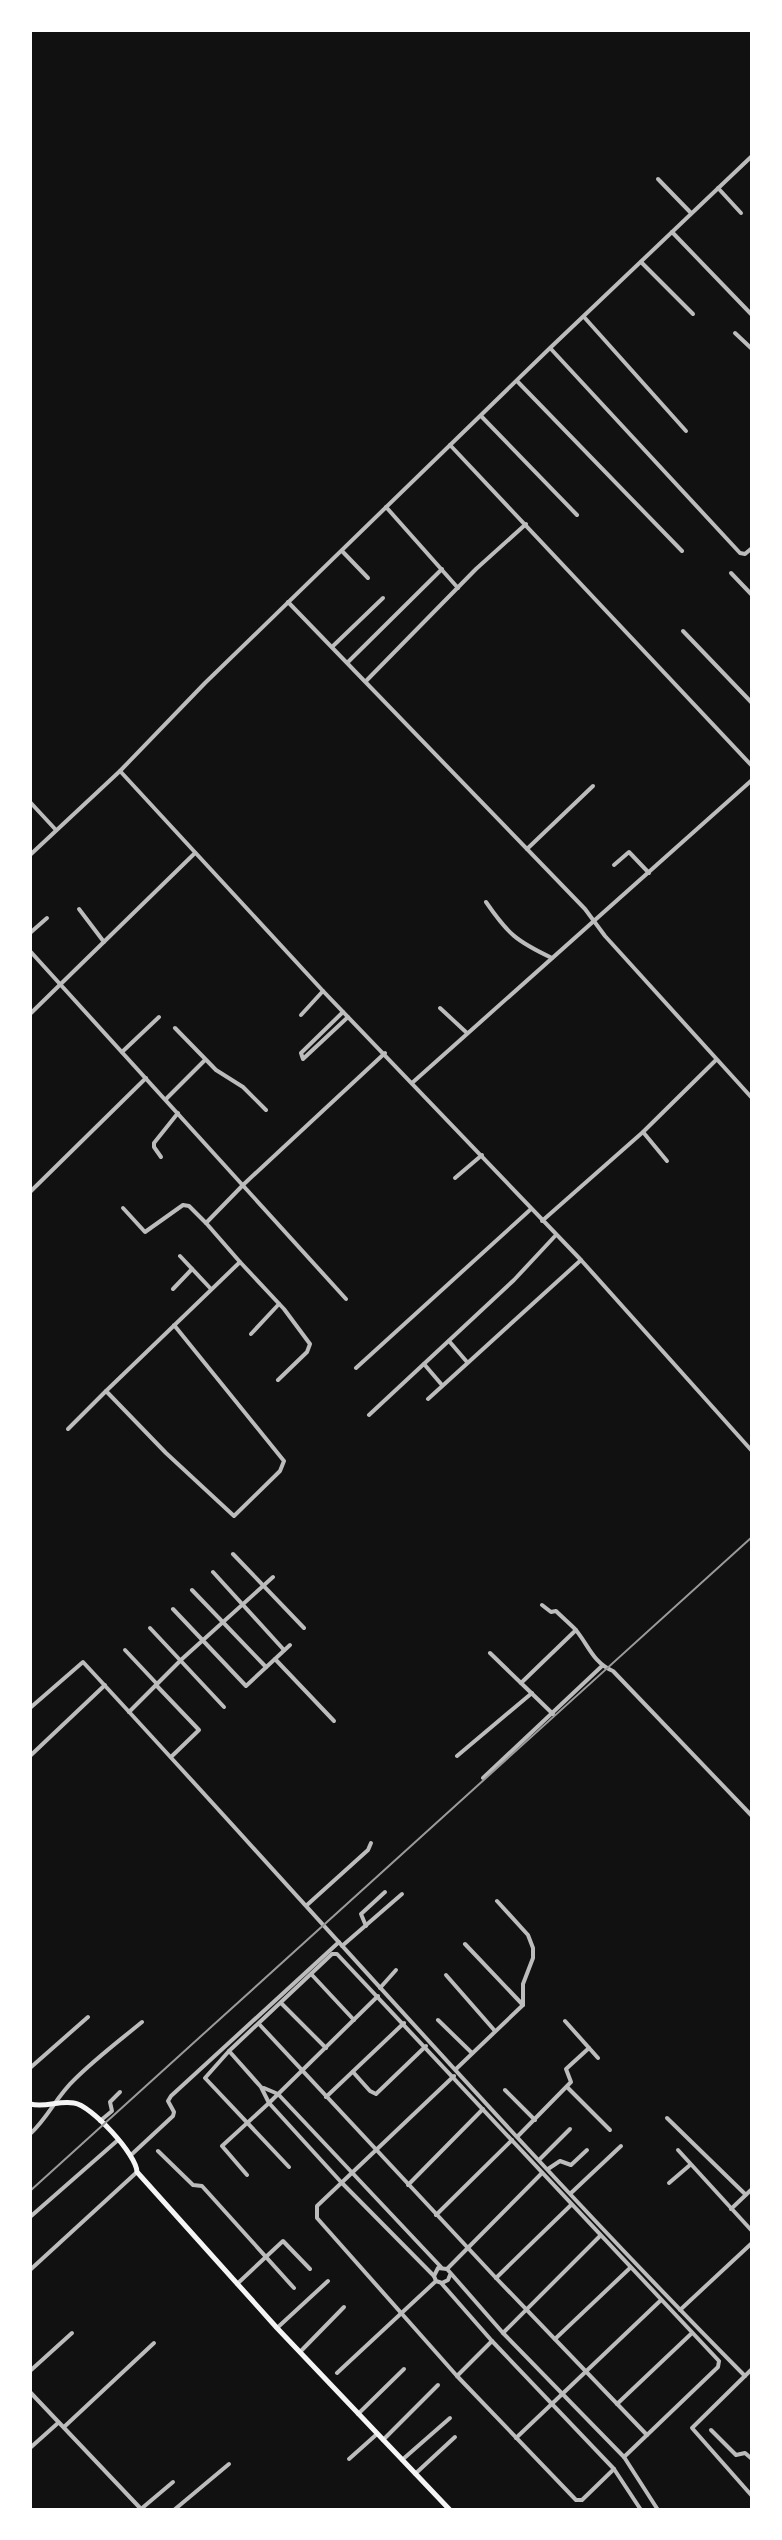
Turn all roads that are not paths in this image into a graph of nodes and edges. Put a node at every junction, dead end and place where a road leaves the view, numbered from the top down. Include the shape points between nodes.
1 (752, 156) edge
2 (658, 179) dead end
3 (718, 188) junction
4 (691, 213) junction
5 (741, 213) dead end
6 (672, 232) junction
7 (641, 262) junction
8 (693, 314) dead end
9 (752, 315) edge
10 (584, 317) junction
11 (735, 333) dead end
12 (550, 348) junction
13 (752, 349) edge
14 (517, 381) junction
15 (481, 416) junction
16 (686, 431) dead end
17 (450, 445) junction
18 (386, 507) junction
19 (577, 515) dead end
20 (526, 524) junction
21 (752, 548) edge
22 (341, 550) junction
23 (682, 551) dead end
24 (442, 569) junction
25 (731, 573) dead end
26 (368, 578) dead end
27 (458, 588) junction
28 (752, 595) edge
29 (383, 598) dead end
30 (288, 602) junction
31 (683, 631) dead end
32 (332, 647) junction
33 (348, 662) junction
34 (366, 681) junction
35 (752, 703) edge
36 (752, 766) edge
37 (120, 771) junction
38 (752, 780) edge
39 (593, 786) dead end
40 (30, 802) edge
41 (56, 830) junction
42 (527, 849) junction
43 (195, 853) junction
44 (30, 855) edge
45 (614, 865) dead end
46 (649, 873) junction
47 (486, 902) dead end
48 (79, 909) dead end
49 (47, 918) dead end
50 (595, 921) junction
51 (30, 933) edge
52 (104, 942) junction
53 (30, 951) edge
54 (552, 958) junction
55 (61, 985) junction
56 (323, 991) junction
57 (440, 1008) dead end
58 (343, 1012) junction
59 (30, 1014) edge
60 (301, 1015) dead end
61 (159, 1017) dead end
62 (348, 1017) junction
63 (175, 1028) dead end
64 (467, 1033) junction
65 (122, 1052) junction
66 (385, 1053) junction
67 (717, 1059) junction
68 (205, 1060) junction
69 (146, 1078) junction
70 (412, 1083) junction
71 (752, 1098) edge
72 (166, 1099) junction
73 (266, 1110) dead end
74 (178, 1113) junction
75 (643, 1132) junction
76 (482, 1155) junction
77 (161, 1157) dead end
78 (667, 1161) dead end
79 (455, 1178) dead end
80 (244, 1184) junction
81 (30, 1192) edge
82 (123, 1208) dead end
83 (531, 1209) junction
84 (542, 1221) junction
85 (206, 1223) junction
86 (556, 1235) junction
87 (180, 1256) dead end
88 (581, 1260) junction
89 (240, 1262) junction
90 (192, 1269) junction
91 (173, 1289) dead end
92 (211, 1289) junction
93 (346, 1299) dead end
94 (279, 1304) junction
95 (174, 1325) junction
96 (251, 1334) dead end
97 (449, 1341) junction
98 (467, 1362) junction
99 (424, 1364) junction
100 (356, 1368) dead end
101 (278, 1380) dead end
102 (442, 1385) junction
103 (106, 1391) junction
104 (428, 1399) dead end
105 (369, 1415) dead end
106 (68, 1429) dead end
107 (752, 1451) edge
108 (233, 1554) dead end
109 (213, 1572) dead end
110 (273, 1577) dead end
111 (263, 1586) junction
112 (192, 1590) dead end
113 (242, 1605) junction
114 (542, 1605) dead end
115 (173, 1609) dead end
116 (223, 1622) junction
117 (150, 1628) dead end
118 (304, 1628) dead end
119 (576, 1630) junction
120 (203, 1641) junction
121 (290, 1645) dead end
122 (125, 1650) dead end
123 (284, 1650) junction
124 (490, 1653) dead end
125 (275, 1659) junction
126 (181, 1661) junction
127 (602, 1666) junction
128 (266, 1667) junction
129 (521, 1683) junction
130 (157, 1684) junction
131 (105, 1685) junction
132 (532, 1693) junction
133 (224, 1707) dead end
134 (30, 1708) edge
135 (129, 1712) junction
136 (553, 1714) junction
137 (334, 1721) dead end
138 (30, 1756) edge
139 (457, 1756) dead end
140 (171, 1757) junction
141 (483, 1778) dead end
142 (752, 1816) edge
143 (371, 1843) dead end
144 (385, 1892) dead end
145 (402, 1894) dead end
146 (497, 1901) dead end
147 (307, 1905) junction
148 (366, 1926) junction
149 (340, 1944) junction
150 (465, 1944) dead end
151 (396, 1970) dead end
152 (312, 1975) junction
153 (446, 1975) dead end
154 (380, 1988) junction
155 (378, 1996) junction
156 (281, 2003) junction
157 (523, 2005) junction
158 (88, 2017) dead end
159 (354, 2020) junction
160 (438, 2020) dead end
161 (565, 2021) dead end
162 (142, 2022) dead end
163 (404, 2023) junction
164 (259, 2024) junction
165 (495, 2031) junction
166 (426, 2046) junction
167 (326, 2048) junction
168 (589, 2048) junction
169 (229, 2051) junction
170 (472, 2053) junction
171 (598, 2058) dead end
172 (30, 2068) edge
173 (456, 2069) junction
174 (302, 2071) junction
175 (353, 2072) junction
176 (454, 2076) junction
177 (261, 2087) junction
178 (567, 2087) junction
179 (505, 2090) dead end
180 (120, 2092) dead end
181 (278, 2094) junction
182 (326, 2097) junction
183 (269, 2103) junction
184 (30, 2104) edge
185 (52, 2106) junction
186 (483, 2109) junction
187 (667, 2118) dead end
188 (535, 2120) junction
189 (100, 2121) junction
190 (247, 2123) junction
191 (570, 2129) dead end
192 (610, 2130) dead end
193 (30, 2134) edge
194 (518, 2136) junction
195 (118, 2140) junction
196 (512, 2140) junction
197 (621, 2146) dead end
198 (375, 2149) junction
199 (587, 2150) dead end
200 (678, 2150) dead end
201 (158, 2151) dead end
202 (131, 2155) junction
203 (540, 2159) junction
204 (690, 2165) junction
205 (289, 2167) dead end
206 (548, 2169) junction
207 (137, 2172) junction
208 (351, 2172) junction
209 (542, 2173) junction
210 (247, 2175) dead end
211 (341, 2182) junction
212 (669, 2183) dead end
213 (408, 2185) junction
214 (752, 2189) edge
215 (571, 2193) junction
216 (745, 2194) junction
217 (571, 2204) junction
218 (731, 2209) junction
219 (436, 2215) junction
220 (30, 2217) edge
221 (752, 2217) edge
222 (745, 2224) junction
223 (752, 2231) edge
224 (600, 2236) junction
225 (752, 2243) edge
226 (468, 2249) junction
227 (265, 2256) junction
228 (630, 2268) junction
229 (310, 2269) dead end
230 (30, 2270) edge
231 (446, 2270) junction
232 (496, 2278) junction
233 (437, 2280) junction
234 (328, 2281) dead end
235 (237, 2284) junction
236 (294, 2288) dead end
237 (660, 2301) junction
238 (344, 2307) dead end
239 (526, 2309) junction
240 (680, 2310) junction
241 (402, 2315) junction
242 (277, 2328) junction
243 (72, 2333) dead end
244 (503, 2333) junction
245 (692, 2333) junction
246 (555, 2339) junction
247 (492, 2341) junction
248 (154, 2343) dead end
249 (300, 2352) junction
250 (404, 2369) dead end
251 (752, 2369) edge
252 (30, 2371) edge
253 (337, 2373) dead end
254 (585, 2373) junction
255 (457, 2376) junction
256 (745, 2376) junction
257 (438, 2385) dead end
258 (30, 2392) edge
259 (563, 2394) junction
260 (551, 2404) junction
261 (617, 2404) junction
262 (358, 2414) junction
263 (450, 2418) dead end
264 (59, 2422) junction
265 (64, 2427) junction
266 (711, 2430) dead end
267 (377, 2434) junction
268 (647, 2435) junction
269 (455, 2437) dead end
270 (516, 2438) junction
271 (383, 2440) junction
272 (30, 2448) edge
273 (624, 2457) junction
274 (349, 2459) dead end
275 (752, 2459) edge
276 (402, 2460) junction
277 (229, 2464) dead end
278 (614, 2469) junction
279 (415, 2474) junction
280 (173, 2482) dead end
281 (752, 2496) edge
282 (141, 2510) edge
283 (174, 2510) edge
284 (450, 2510) edge
285 (641, 2510) edge
286 (658, 2510) edge

1 - 3 street
2 - 4 street
3 - 4 street
3 - 5 street
4 - 6 street
6 - 7 street
6 - 9 street
7 - 8 street
7 - 10 street
10 - 12 street
10 - 16 street
11 - 13 street
12 - 14 street
12 - 21 street via 744,555
14 - 15 street
14 - 23 street
15 - 17 street
15 - 19 street
17 - 18 street
17 - 20 street
18 - 22 street
18 - 24 street
20 - 27 street
20 - 36 street
22 - 26 street
22 - 30 street
24 - 27 street
24 - 33 street
25 - 28 street
27 - 34 street
29 - 32 street
30 - 32 street
30 - 37 street
31 - 35 street
32 - 33 street
33 - 34 street
34 - 42 street
37 - 41 street
37 - 43 street
38 - 46 street
39 - 42 street
40 - 41 street
41 - 44 street
42 - 50 street
43 - 52 street
43 - 56 street
45 - 46 street via 629,852
46 - 50 street
47 - 54 street via 517,941
48 - 52 street
49 - 51 street
50 - 54 street
50 - 67 street
52 - 55 street
53 - 55 street
54 - 64 street
55 - 59 street
55 - 65 street
56 - 58 street
56 - 60 street
57 - 64 street
58 - 62 street
58 - 62 street via 301,1053 303,1059
61 - 65 street
62 - 66 street
63 - 68 street
64 - 70 street
65 - 69 street
66 - 70 street
66 - 80 street
67 - 71 street
67 - 75 street
68 - 72 street
68 - 73 street
69 - 72 street
69 - 81 street
70 - 76 street
72 - 74 street
74 - 77 street via 154,1143
74 - 80 street
75 - 78 street
75 - 84 street
76 - 79 street
76 - 83 street
80 - 85 street
80 - 93 street
82 - 85 street via 147,1233 185,1204
83 - 84 street
83 - 100 street
84 - 86 street
85 - 89 street
86 - 88 street
86 - 97 street
87 - 90 street
88 - 98 street
88 - 107 street
89 - 92 street
89 - 94 street
90 - 91 street
90 - 92 street
92 - 95 street
94 - 96 street
94 - 101 street via 310,1347
95 - 103 street
95 - 103 street via 284,1461 241,1512 228,1512
97 - 98 street
97 - 99 street
98 - 102 street
99 - 102 street
99 - 105 street
102 - 104 street
103 - 106 street
108 - 111 street
109 - 113 street
110 - 111 street
111 - 113 street
111 - 118 street
112 - 116 street
113 - 116 street
113 - 123 street
114 - 119 street
115 - 120 street
116 - 120 street
116 - 128 street
117 - 126 street
119 - 127 street
119 - 129 street
120 - 126 street
120 - 128 street via 246,1686
121 - 123 street
122 - 130 street
123 - 125 street
124 - 129 street
125 - 128 street
125 - 137 street
126 - 130 street
126 - 133 street
127 - 136 street
127 - 142 street via 612,1670
129 - 132 street
130 - 135 street
130 - 140 street via 199,1730
131 - 134 street via 83,1662
131 - 135 street
131 - 138 street
132 - 136 street
132 - 139 street
135 - 140 street
136 - 141 street
140 - 147 street
143 - 147 street
144 - 148 street via 361,1914
145 - 148 street
146 - 157 street via 533,1948
147 - 149 street
148 - 149 street
149 - 154 street
149 - 202 street via 171,2096 173,2116
150 - 157 street
151 - 154 street
152 - 155 street via 332,1954 339,1954
152 - 156 street
152 - 159 street
153 - 165 street
154 - 173 street
155 - 159 street
155 - 163 street
156 - 164 street
156 - 167 street
157 - 165 street
158 - 172 street
159 - 167 street
160 - 170 street
161 - 168 street
162 - 185 street
163 - 166 street
163 - 175 street
164 - 169 street
164 - 174 street
165 - 170 street
166 - 175 street via 376,2094
166 - 176 street
167 - 174 street
168 - 171 street
168 - 178 street via 566,2069 571,2080
169 - 177 street
169 - 190 street via 206,2079
170 - 173 street
173 - 194 street
174 - 181 street
174 - 182 street
175 - 182 street
176 - 186 street
176 - 198 street
177 - 181 street
177 - 183 street
178 - 188 street
178 - 192 street
179 - 188 street
180 - 189 street via 110,2102 112,2111
181 - 183 street
181 - 208 street
182 - 198 street
183 - 190 street
183 - 211 street
184 - 185 main road
185 - 189 main road via 81,2104
185 - 193 street
186 - 196 street
186 - 213 street
187 - 216 street
188 - 194 street
189 - 195 main road
190 - 205 street
190 - 210 street via 222,2147
191 - 203 street
194 - 203 street
195 - 202 main road
195 - 220 street
196 - 209 street
196 - 219 street
197 - 215 street
198 - 208 street
198 - 213 street
199 - 206 street via 571,2165 560,2161
200 - 204 street
201 - 227 street via 193,2185 202,2186
202 - 207 main road
203 - 206 street
204 - 212 street
204 - 218 street
206 - 215 street
207 - 230 street
207 - 235 main road
208 - 211 street
208 - 231 street
209 - 217 street
209 - 226 street
211 - 233 street
211 - 241 street via 317,2206 317,2218
213 - 219 street
214 - 216 street
215 - 240 street
216 - 218 street
217 - 224 street
217 - 232 street
218 - 222 street
219 - 226 street
221 - 222 street
222 - 223 street
224 - 228 street
224 - 239 street
225 - 240 street
226 - 231 street
226 - 232 street
227 - 229 street via 284,2242
227 - 235 street
227 - 236 street
228 - 237 street
228 - 246 street
231 - 233 street via 436,2270
231 - 233 street via 448,2280
231 - 244 street
232 - 239 street
233 - 241 street
233 - 247 street
234 - 242 street
235 - 242 main road
237 - 245 street
237 - 254 street
238 - 249 street
239 - 244 street
239 - 246 street
240 - 256 street
241 - 253 street
241 - 255 street
242 - 249 main road
243 - 252 street
244 - 259 street
245 - 261 street
245 - 268 street via 719,2366
246 - 254 street
247 - 255 street
247 - 260 street
248 - 265 street
249 - 262 main road
250 - 262 street
251 - 256 street
254 - 259 street
254 - 261 street
255 - 270 street
256 - 281 street via 692,2428
257 - 271 street
258 - 264 street
259 - 260 street
259 - 273 street
260 - 270 street
260 - 278 street
261 - 268 street
262 - 267 main road
263 - 276 street
264 - 265 street
264 - 272 street
265 - 282 street
266 - 275 street via 736,2455 745,2453
267 - 271 main road
267 - 274 street
268 - 273 street
269 - 279 street
270 - 278 street via 577,2501
271 - 276 main road
273 - 286 street
276 - 279 main road
277 - 283 street
278 - 285 street
279 - 284 main road
280 - 282 street

